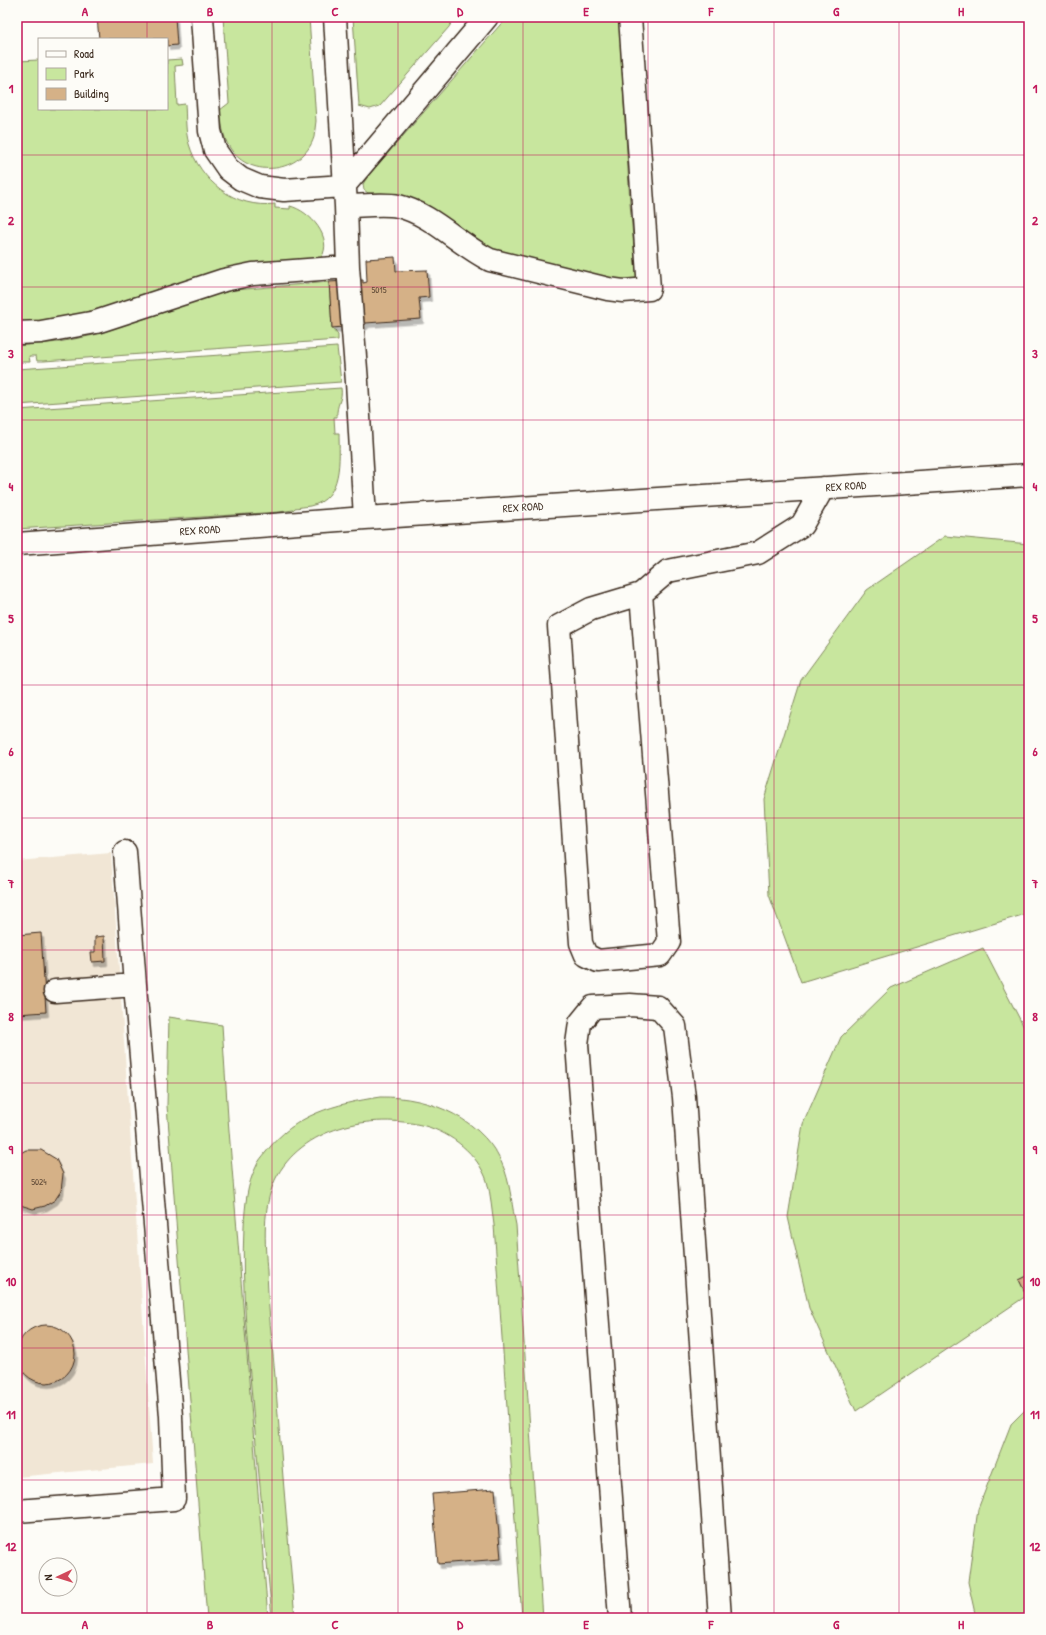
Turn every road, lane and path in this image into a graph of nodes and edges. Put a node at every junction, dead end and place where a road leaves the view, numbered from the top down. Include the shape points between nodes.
1 (202, 17) edge
2 (335, 17) edge
3 (487, 17) edge
4 (630, 17) edge
5 (345, 196) junction
6 (348, 267) junction
7 (17, 334) edge
8 (1029, 474) edge
9 (823, 488) junction
10 (365, 518) junction
11 (17, 544) edge
12 (641, 594) junction
13 (125, 852) dead end
14 (135, 985) junction
15 (55, 991) dead end
16 (17, 1511) edge
17 (620, 1618) edge
18 (720, 1618) edge

1 - 5 lane via 210,131 215,150 228,169 241,179 260,187
2 - 5 lane
3 - 5 lane
4 - 5 lane via 649,289 608,289 490,260 414,211 396,205
5 - 6 lane
6 - 7 lane via 253,274 224,280 96,322
6 - 10 lane
8 - 9 lane, REX ROAD
9 - 10 lane, REX ROAD
9 - 12 lane via 802,525 758,553 668,571
10 - 11 lane, REX ROAD
12 - 12 lane via 669,942 660,955 598,961 586,955 581,943 559,626 591,609
13 - 14 lane
14 - 15 lane
14 - 16 lane via 171,1416 174,1499
17 - 18 lane via 578,1044 580,1022 593,1007 630,1005 658,1007 675,1026 685,1105

